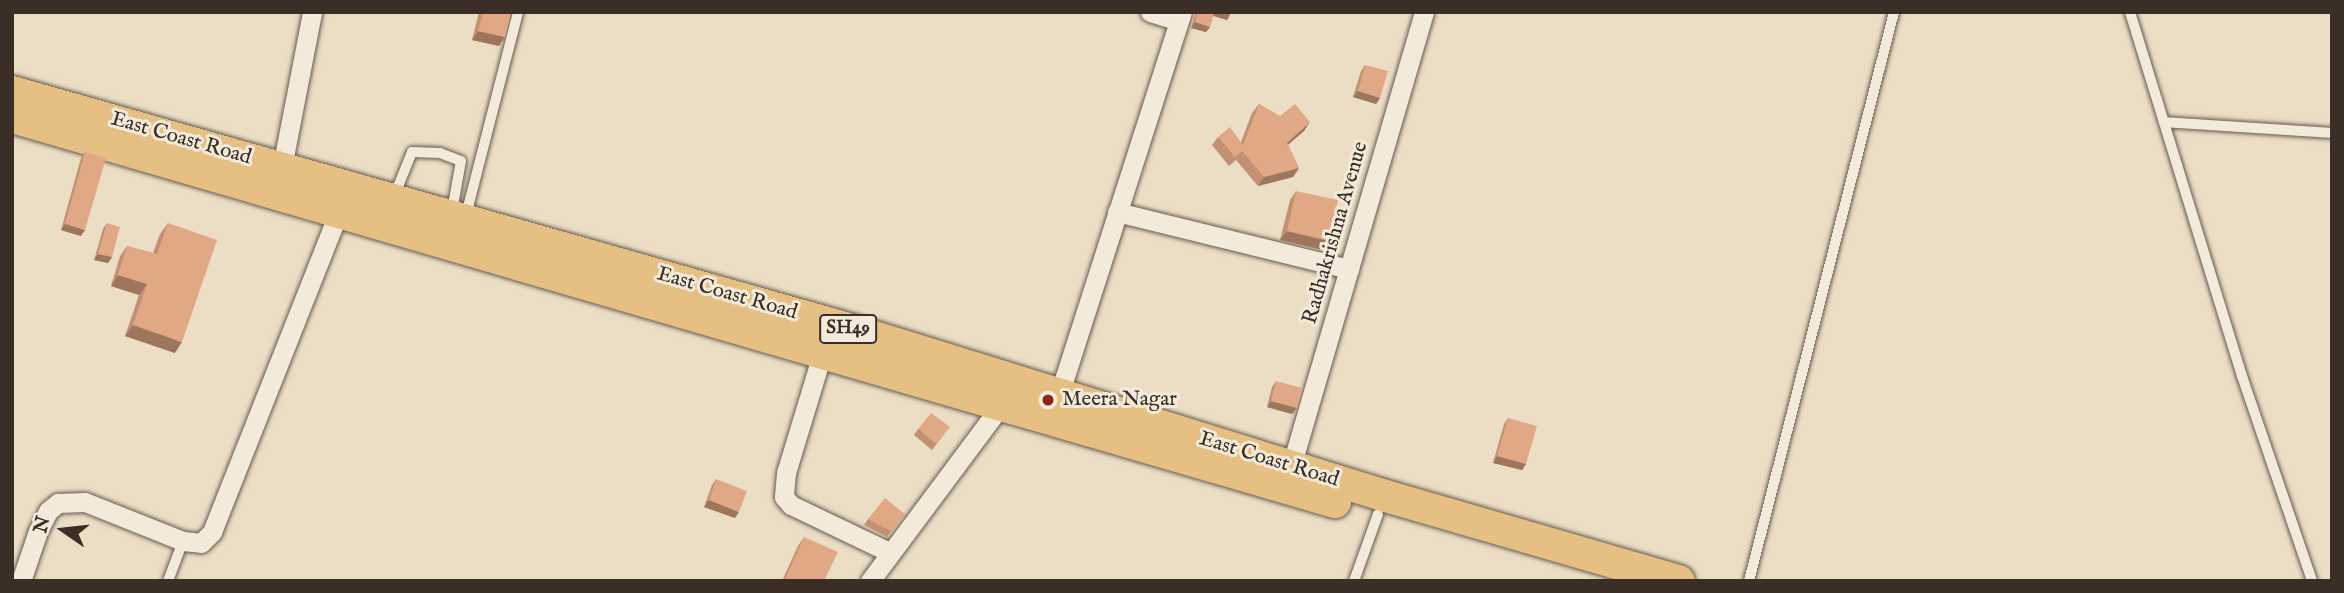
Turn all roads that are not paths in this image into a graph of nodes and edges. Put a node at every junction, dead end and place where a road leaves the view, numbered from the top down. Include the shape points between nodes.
1 (312, 12) edge
2 (518, 12) edge
3 (1150, 12) edge
4 (1424, 12) edge
5 (1894, 12) edge
6 (2130, 12) edge
7 (1181, 17) edge
8 (12, 92) edge
9 (12, 117) edge
10 (2164, 122) junction
11 (2332, 133) edge
12 (282, 167) junction
13 (343, 198) junction
14 (394, 198) junction
15 (1117, 212) junction
16 (458, 217) junction
17 (1349, 269) junction
18 (823, 351) junction
19 (1059, 394) junction
20 (1002, 404) junction
21 (1291, 467) junction
22 (1378, 514) junction
23 (183, 541) junction
24 (889, 552) junction
25 (21, 581) edge
26 (168, 581) edge
27 (870, 581) edge
28 (1354, 581) edge
29 (1605, 581) edge
30 (1679, 581) edge
31 (1749, 581) edge
32 (2312, 581) edge

1 - 12 street
2 - 16 lane
3 - 7 street
4 - 17 street, Radhakrishna Avenue
5 - 31 lane
6 - 10 lane
7 - 15 street
8 - 12 main road, East Coast Road / SH49
9 - 13 main road, East Coast Road / SH49
10 - 11 lane
10 - 32 lane
12 - 13 main road, East Coast Road / SH49
13 - 14 main road, East Coast Road / SH49
13 - 18 main road, East Coast Road / SH49
13 - 23 street via 212,532 201,543
14 - 16 main road, East Coast Road / SH49
14 - 16 lane via 412,152 440,153 461,162
15 - 17 street
15 - 19 street
16 - 19 main road, East Coast Road / SH49
17 - 21 street, Radhakrishna Avenue
18 - 20 main road, East Coast Road / SH49
18 - 24 street via 784,481 785,497 792,505
19 - 21 main road, East Coast Road / SH49
20 - 22 main road, East Coast Road / SH49
20 - 24 street
21 - 30 main road, East Coast Road / SH49
22 - 28 lane
22 - 29 main road, East Coast Road / SH49
23 - 25 street via 85,502 58,503 38,531
23 - 26 lane
24 - 27 street

